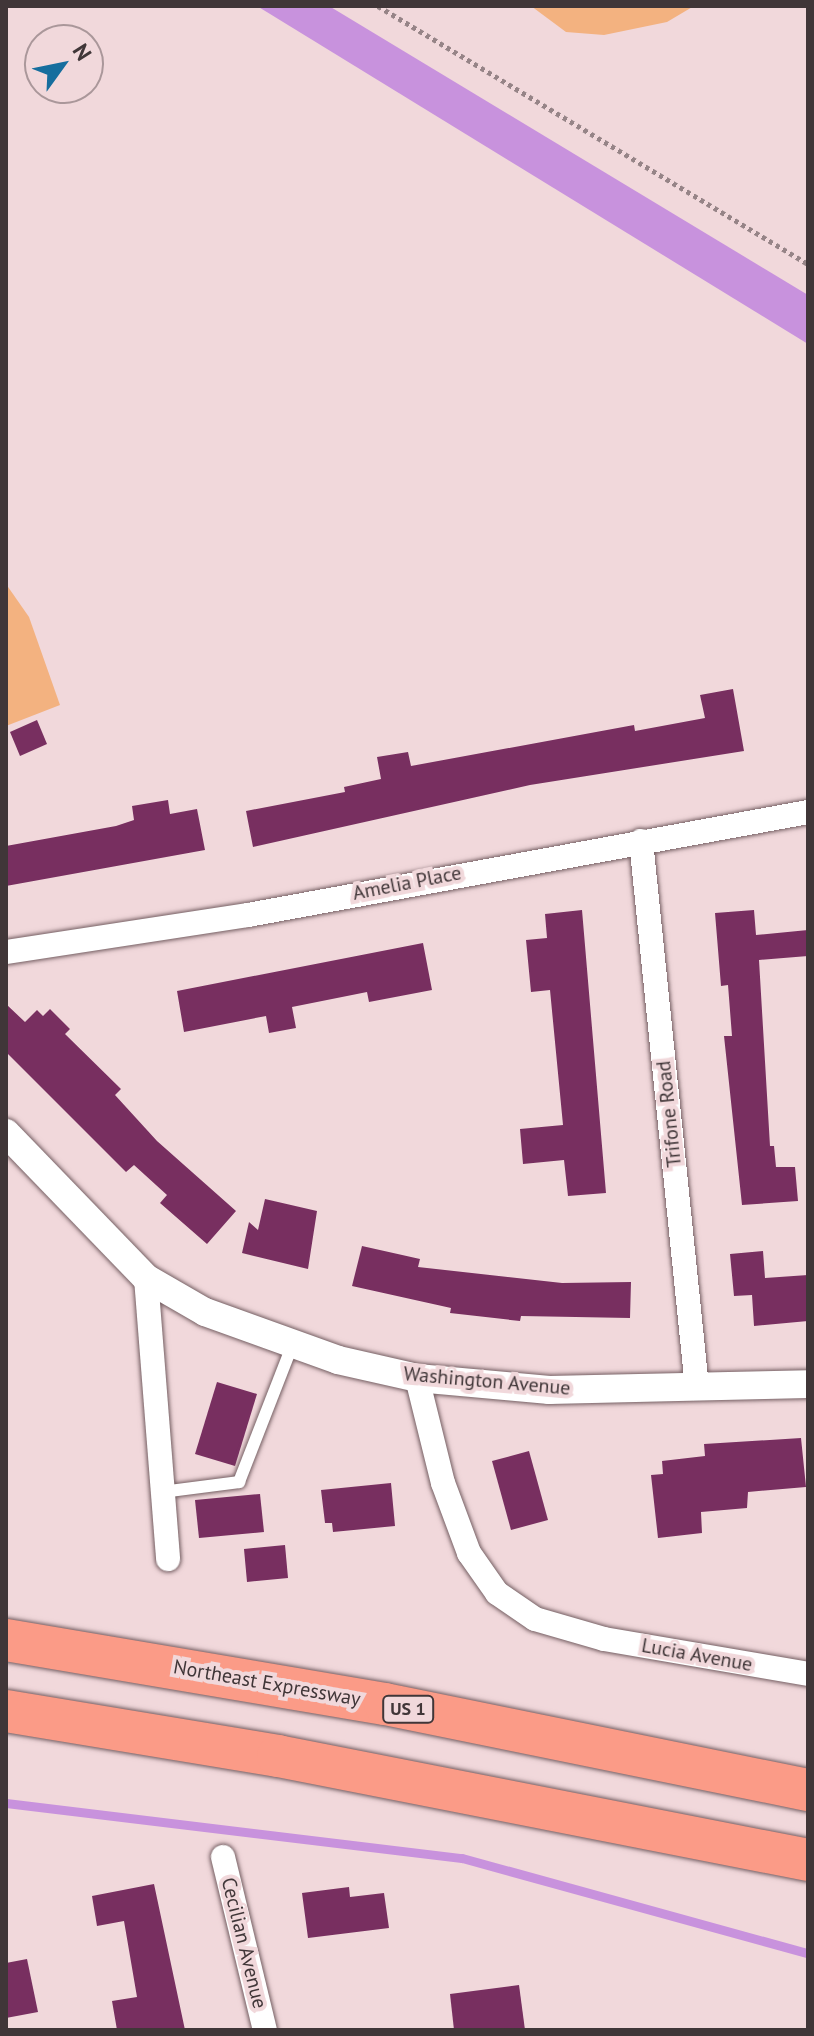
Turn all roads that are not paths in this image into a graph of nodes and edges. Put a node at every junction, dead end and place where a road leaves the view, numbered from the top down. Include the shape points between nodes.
1 (808, 812) edge
2 (641, 841) junction
3 (6, 952) edge
4 (6, 1133) edge
5 (146, 1278) junction
6 (292, 1346) junction
7 (417, 1378) junction
8 (808, 1384) edge
9 (697, 1388) junction
10 (162, 1492) junction
11 (168, 1559) dead end
12 (6, 1640) edge
13 (808, 1674) edge
14 (6, 1711) edge
15 (808, 1790) edge
16 (223, 1857) dead end
17 (808, 1860) edge
18 (265, 2030) edge

1 - 2 street, Amelia Place
2 - 3 street, Amelia Place via 248,915
2 - 9 street, Trifone Road
4 - 5 street, Washington Avenue
5 - 6 street, Washington Avenue via 205,1312
5 - 10 street
6 - 7 street, Washington Avenue
6 - 10 lane via 239,1482
7 - 9 street, Washington Avenue via 549,1390
7 - 13 street, Lucia Avenue via 443,1483 469,1553 497,1593 535,1619 587,1633
8 - 9 street, Washington Avenue
10 - 11 street
12 - 15 highway, Northeast Expressway / US 1 via 371,1701
14 - 17 highway via 334,1766
16 - 18 street, Cecilian Avenue

